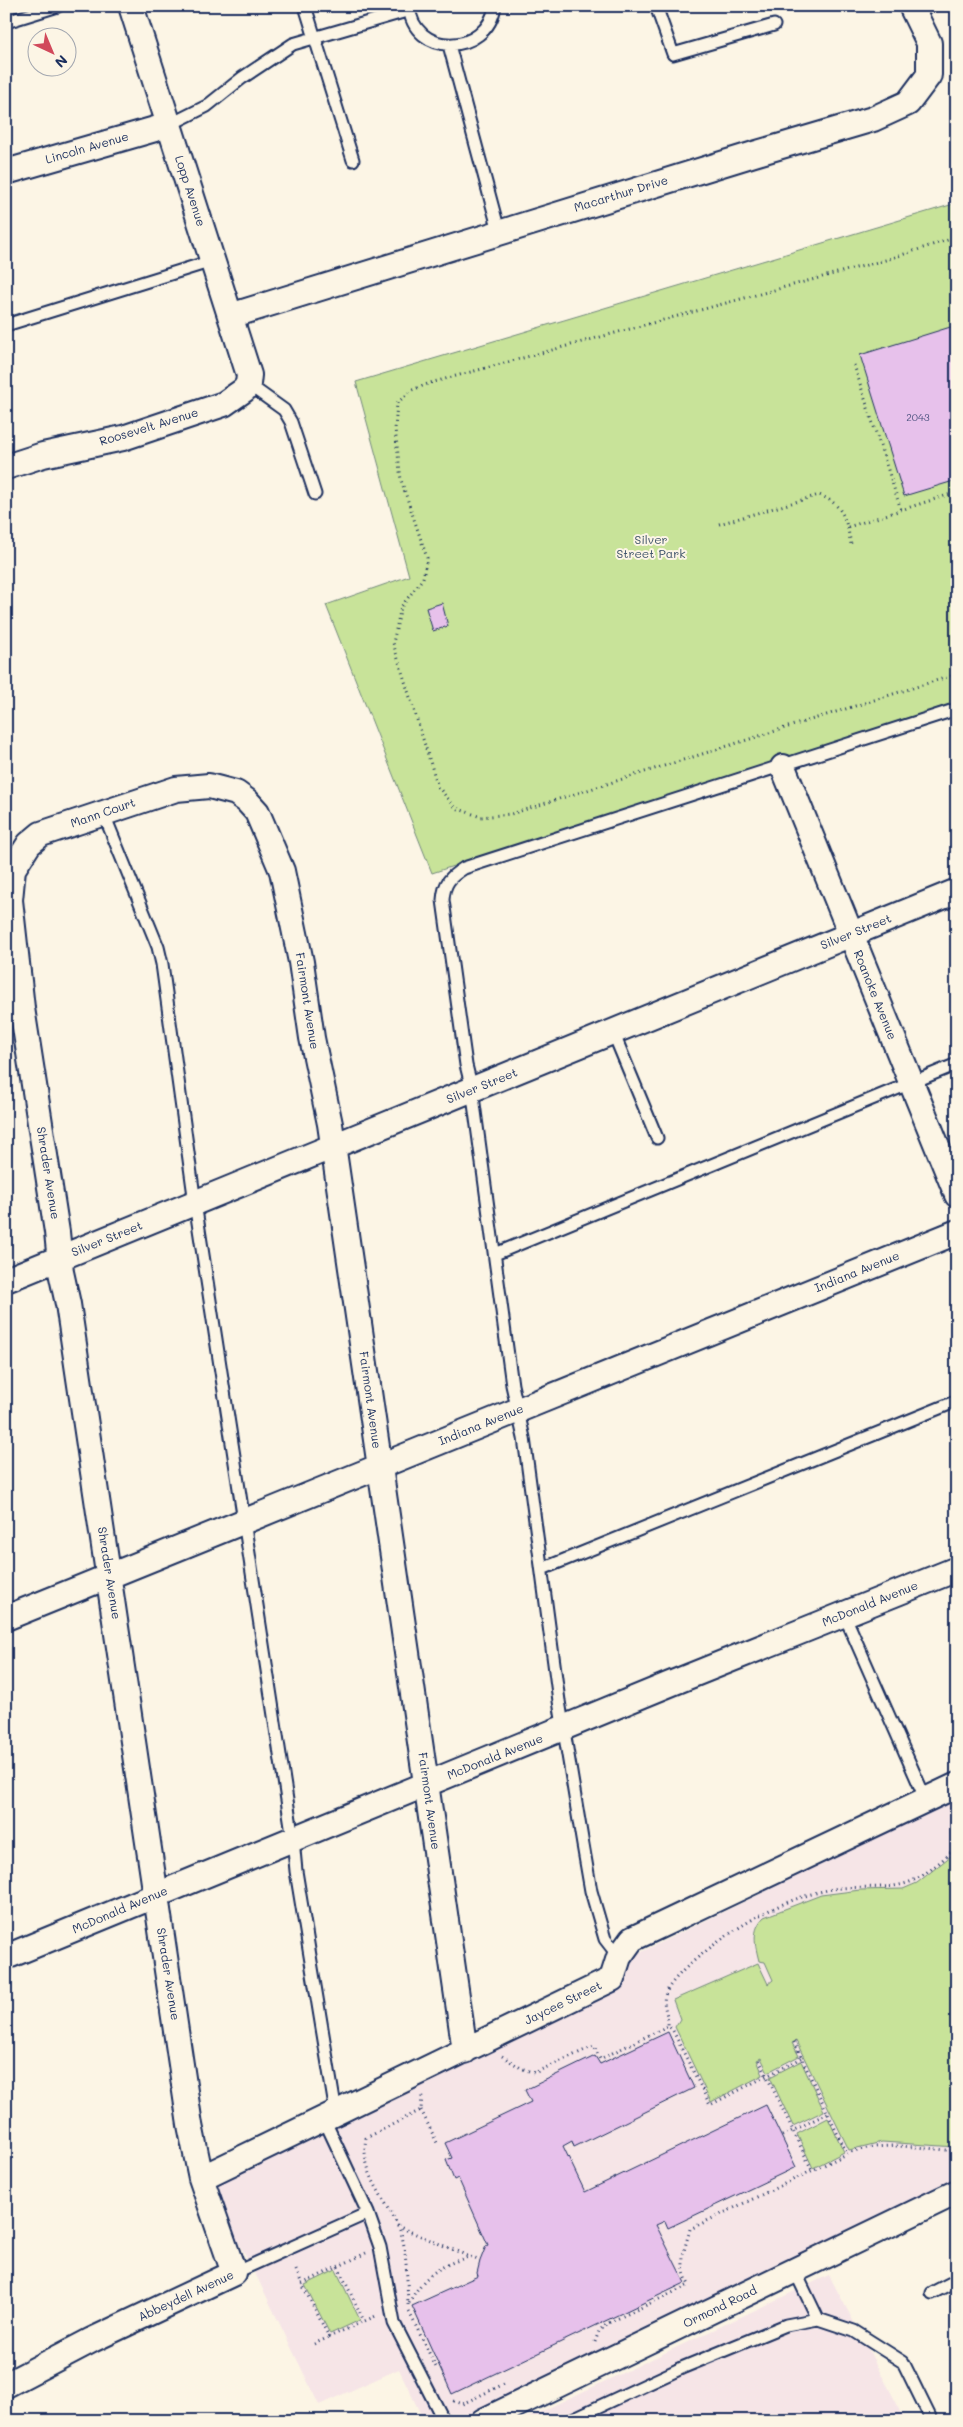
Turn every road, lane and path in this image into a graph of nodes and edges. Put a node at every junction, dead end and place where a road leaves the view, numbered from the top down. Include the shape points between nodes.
1 (58, 6) edge
2 (131, 6) edge
3 (305, 6) edge
4 (495, 6) edge
5 (656, 6) edge
6 (911, 6) edge
7 (410, 8) edge
8 (6, 22) edge
9 (774, 25) dead end
10 (314, 38) junction
11 (449, 45) junction
12 (169, 125) junction
13 (352, 160) dead end
14 (6, 172) edge
15 (500, 232) junction
16 (957, 237) edge
17 (212, 261) junction
18 (230, 316) junction
19 (6, 325) edge
20 (854, 365) dead end
21 (248, 380) junction
22 (6, 466) edge
23 (957, 492) edge
24 (315, 494) dead end
25 (901, 510) junction
26 (719, 524) dead end
27 (848, 527) junction
28 (851, 544) dead end
29 (957, 674) edge
30 (957, 709) edge
31 (783, 767) junction
32 (209, 786) joint
33 (103, 812) junction
34 (13, 869) joint
35 (957, 891) edge
36 (851, 934) junction
37 (613, 1032) junction
38 (957, 1064) edge
39 (911, 1082) junction
40 (472, 1090) junction
41 (657, 1138) dead end
42 (333, 1148) junction
43 (957, 1195) edge
44 (195, 1203) junction
45 (957, 1232) edge
46 (495, 1254) junction
47 (60, 1258) junction
48 (6, 1280) edge
49 (957, 1401) edge
50 (518, 1410) junction
51 (379, 1466) junction
52 (245, 1521) junction
53 (957, 1569) edge
54 (542, 1570) junction
55 (109, 1576) junction
56 (844, 1614) junction
57 (6, 1618) edge
58 (564, 1729) junction
59 (957, 1785) edge
60 (426, 1786) junction
61 (926, 1800) junction
62 (293, 1839) junction
63 (957, 1846) edge
64 (156, 1894) junction
65 (626, 1948) junction
66 (6, 1957) edge
67 (668, 2026) junction
68 (794, 2042) dead end
69 (465, 2051) junction
70 (499, 2053) dead end
71 (802, 2058) junction
72 (759, 2060) dead end
73 (767, 2076) junction
74 (422, 2093) dead end
75 (421, 2110) junction
76 (828, 2114) junction
77 (330, 2116) junction
78 (793, 2130) junction
79 (782, 2136) dead end
80 (438, 2145) dead end
81 (957, 2151) edge
82 (847, 2154) junction
83 (812, 2170) junction
84 (201, 2178) junction
85 (957, 2192) edge
86 (368, 2213) junction
87 (397, 2226) junction
88 (402, 2236) junction
89 (380, 2247) junction
90 (470, 2257) junction
91 (480, 2261) dead end
92 (338, 2267) junction
93 (296, 2270) dead end
94 (795, 2271) junction
95 (234, 2274) junction
96 (957, 2280) edge
97 (302, 2284) junction
98 (932, 2293) dead end
99 (408, 2303) junction
100 (391, 2309) junction
101 (818, 2319) junction
102 (364, 2321) junction
103 (329, 2337) junction
104 (314, 2344) dead end
105 (593, 2350) dead end
106 (438, 2372) dead end
107 (504, 2384) dead end
108 (6, 2385) edge
109 (451, 2398) dead end
110 (444, 2421) edge
111 (483, 2421) edge
112 (568, 2421) edge
113 (932, 2421) edge

1 - 8 lane
2 - 12 street, Lopp Avenue
3 - 10 lane
4 - 11 lane via 487,28 476,38 463,44
5 - 9 lane via 672,54
6 - 15 street, Macarthur Drive via 929,43 929,75 908,103 873,120
7 - 10 lane
7 - 11 lane via 414,23 423,34 435,42
10 - 12 lane via 293,44 242,78 208,106
10 - 13 lane
11 - 15 lane
12 - 14 street, Lincoln Avenue
12 - 17 street, Lopp Avenue
15 - 18 street, Macarthur Drive
16 - 29 path via 889,259 412,390 398,403 395,429 401,480 427,558 423,578 401,607 393,643 438,787 456,808 481,817 511,814
17 - 18 street, Lopp Avenue
17 - 19 lane
18 - 21 street, Lopp Avenue
20 - 25 path
21 - 22 street, Roosevelt Avenue via 244,390 224,404 123,438
21 - 24 lane via 284,410
23 - 25 path
25 - 27 path
26 - 27 path via 819,495 832,499
27 - 28 path
30 - 31 lane
31 - 36 street, Roanoke Avenue
31 - 40 lane via 464,868 450,877 444,888 443,900
32 - 33 street, Mann Court via 176,789
32 - 42 street, Fairmont Avenue via 236,793 247,801 257,812 277,854 294,924
33 - 34 street, Mann Court via 41,834 29,844
33 - 44 lane via 158,948
34 - 47 street, Shrader Avenue via 10,900 15,947
35 - 36 street, Silver Street
36 - 37 street, Silver Street
36 - 39 street, Roanoke Avenue
37 - 40 street, Silver Street
37 - 41 lane
38 - 39 lane
39 - 43 street, Roanoke Avenue
39 - 46 lane
40 - 42 street, Silver Street
40 - 46 lane
42 - 44 street, Silver Street
42 - 51 street, Fairmont Avenue
44 - 47 street, Silver Street
44 - 52 lane
45 - 50 street, Indiana Avenue
46 - 50 lane
47 - 48 street, Silver Street
47 - 55 street, Shrader Avenue
49 - 54 lane
50 - 51 street, Indiana Avenue
50 - 54 lane
51 - 52 street, Indiana Avenue
51 - 60 street, Fairmont Avenue
52 - 55 street, Indiana Avenue
52 - 62 lane
53 - 56 street, McDonald Avenue
54 - 58 lane
55 - 57 street, Indiana Avenue
55 - 64 street, Shrader Avenue
56 - 58 street, McDonald Avenue
56 - 61 lane
58 - 60 street, McDonald Avenue
58 - 65 lane via 591,1891 605,1939
59 - 61 street
60 - 62 street, McDonald Avenue
60 - 69 street, Fairmont Avenue
61 - 65 street
62 - 64 street, McDonald Avenue
62 - 77 lane
63 - 67 path via 912,1881 894,1886 852,1886 807,1895 754,1918 678,1975 664,1997
64 - 66 street, McDonald Avenue
64 - 84 street, Shrader Avenue via 190,2125
65 - 69 street, Jaycee Street via 612,1979
67 - 70 path via 600,2058 594,2046 534,2073 520,2068
67 - 73 path via 710,2105
68 - 71 path
69 - 77 street, Jaycee Street
71 - 73 path
71 - 76 path
72 - 73 path
73 - 78 path
74 - 75 path
75 - 80 path
75 - 87 path via 366,2138 363,2152
76 - 78 path
76 - 82 path
77 - 84 street, Jaycee Street
77 - 86 lane
78 - 79 path
78 - 83 path
81 - 82 path via 878,2145
82 - 83 path
83 - 105 path via 690,2229 681,2260 689,2285 606,2324 599,2332
84 - 95 street, Shrader Avenue
85 - 94 street, Ormond Road
86 - 89 lane
86 - 95 lane, Abbeydell Avenue
87 - 88 path
87 - 90 path
88 - 89 path
88 - 99 path
89 - 92 path
89 - 100 lane
90 - 91 path
90 - 99 path via 441,2266 427,2276
92 - 97 path
92 - 102 path
93 - 97 path
94 - 101 lane
94 - 111 street, Ormond Road
95 - 108 street, Abbeydell Avenue via 92,2340
96 - 98 lane
97 - 103 path
99 - 100 path
99 - 106 path via 408,2310
100 - 102 path
100 - 110 lane via 394,2323
101 - 112 lane via 786,2325
101 - 113 lane via 854,2331 903,2362
102 - 103 path
103 - 104 path
107 - 109 path via 462,2404 454,2403

